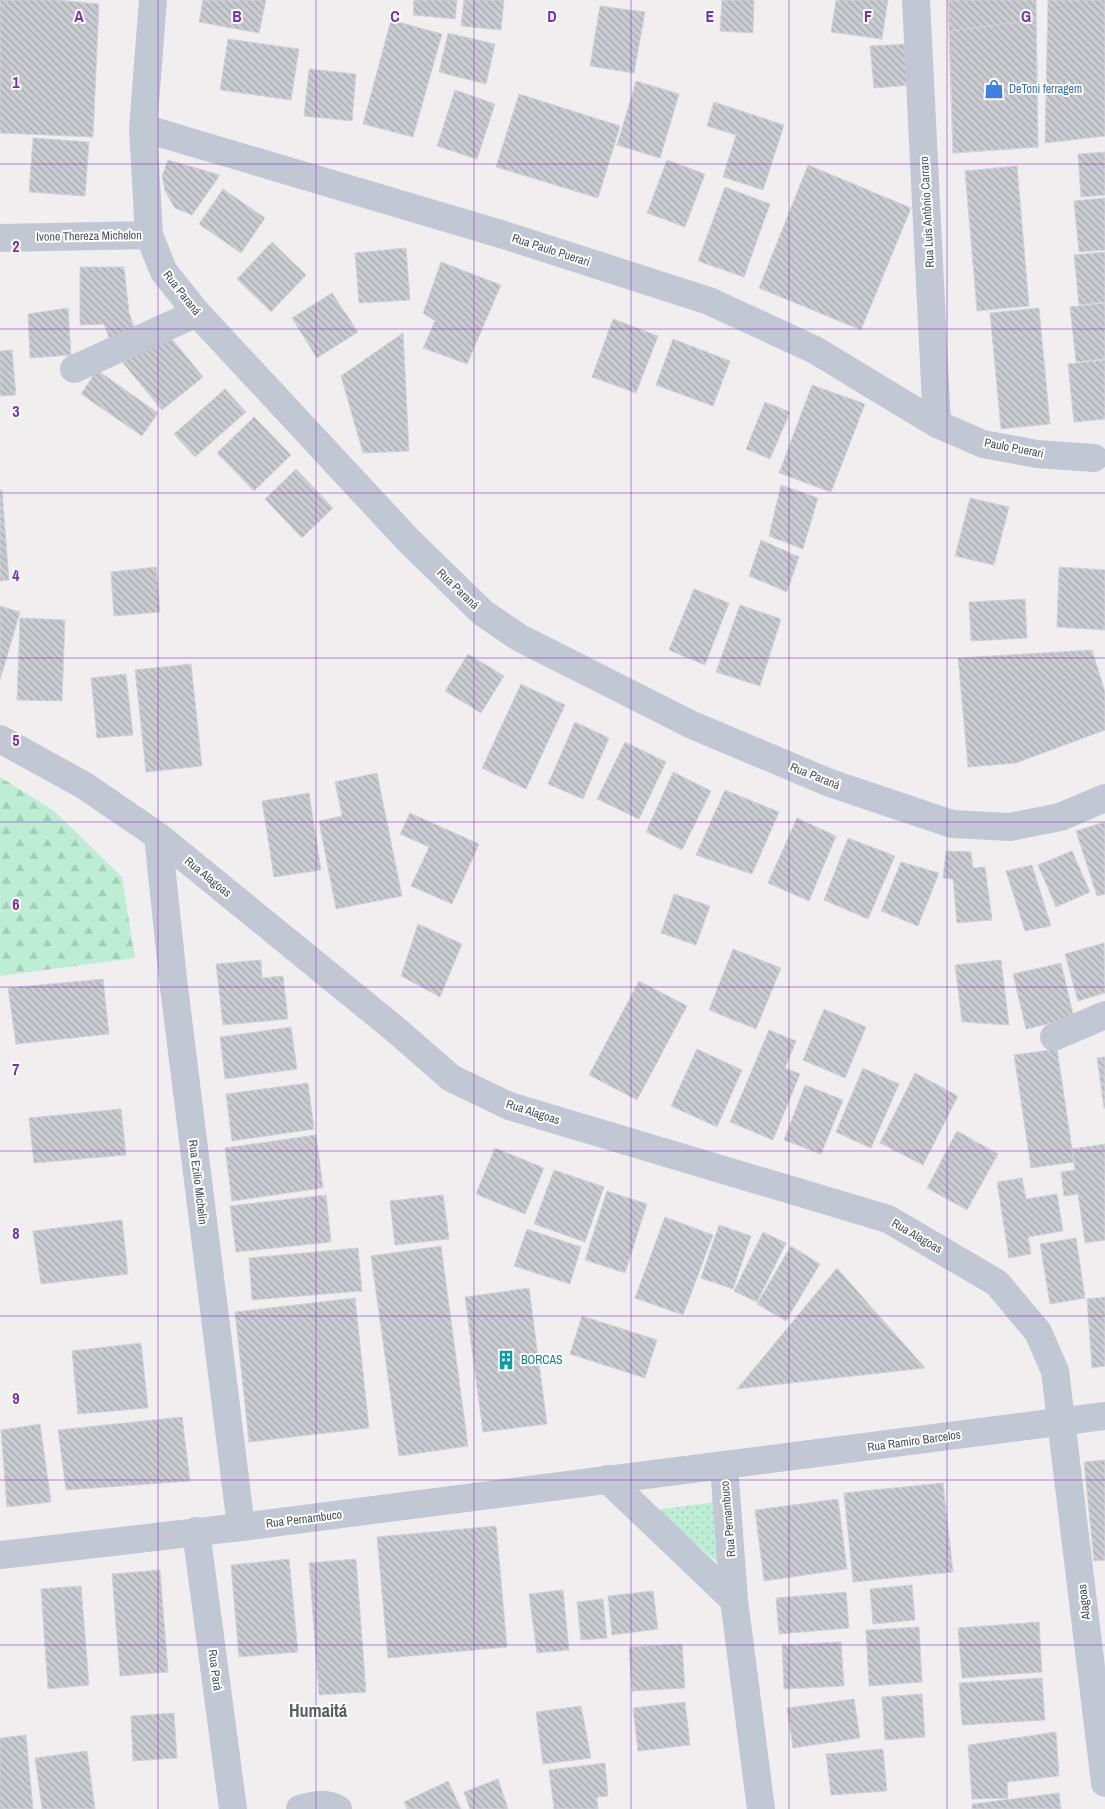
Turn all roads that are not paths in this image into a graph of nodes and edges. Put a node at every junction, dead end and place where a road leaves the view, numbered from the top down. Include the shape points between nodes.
1 (153, 0) edge
2 (916, 0) edge
3 (143, 128) junction
4 (149, 235) junction
5 (0, 238) edge
6 (197, 313) junction
7 (74, 369) dead end
8 (937, 424) junction
9 (1094, 458) dead end
10 (0, 739) edge
11 (1105, 798) edge
12 (158, 836) junction
13 (1105, 1015) edge
14 (1054, 1037) dead end
15 (1105, 1416) edge
16 (1062, 1422) junction
17 (724, 1466) junction
18 (607, 1480) junction
19 (241, 1527) junction
20 (196, 1531) junction
21 (0, 1555) edge
22 (734, 1600) junction
23 (1105, 1783) edge
24 (234, 1809) edge
25 (300, 1809) edge
26 (338, 1809) edge
27 (761, 1809) edge

1 - 3 street, Rua Paraná
2 - 8 street, Rua Luis Antônio Carraro
3 - 4 street, Rua Paraná
3 - 8 street, Rua Paulo Puerari via 504,235 709,301 815,350
4 - 5 street, Ivone Thereza Michelon
4 - 6 street, Rua Paraná via 164,272
6 - 7 street
6 - 11 street, Rua Paraná via 409,541 483,613 520,638 692,725 830,783 952,824 1010,827 1060,816
8 - 9 street, Paulo Puerari via 983,444 1037,454
10 - 12 street, Rua Alagoas via 85,786
12 - 16 street, Rua Alagoas via 451,1078 509,1106 888,1219 997,1283 1038,1332 1054,1371
12 - 19 street, Rua Ezilio Michelin
13 - 14 street
15 - 16 street, Rua Ramiro Barcelos
16 - 17 street, Rua Ramiro Barcelos
16 - 23 street, Alagoas
17 - 18 street, Rua Pernambuco
17 - 22 street, Rua Pernambuco
18 - 19 street, Rua Pernambuco
18 - 22 street
19 - 20 street, Rua Pernambuco
20 - 21 street, Rua Pernambuco
20 - 24 street, Rua Pará
22 - 27 street, Rua Pernambuco
25 - 26 street via 316,1804

